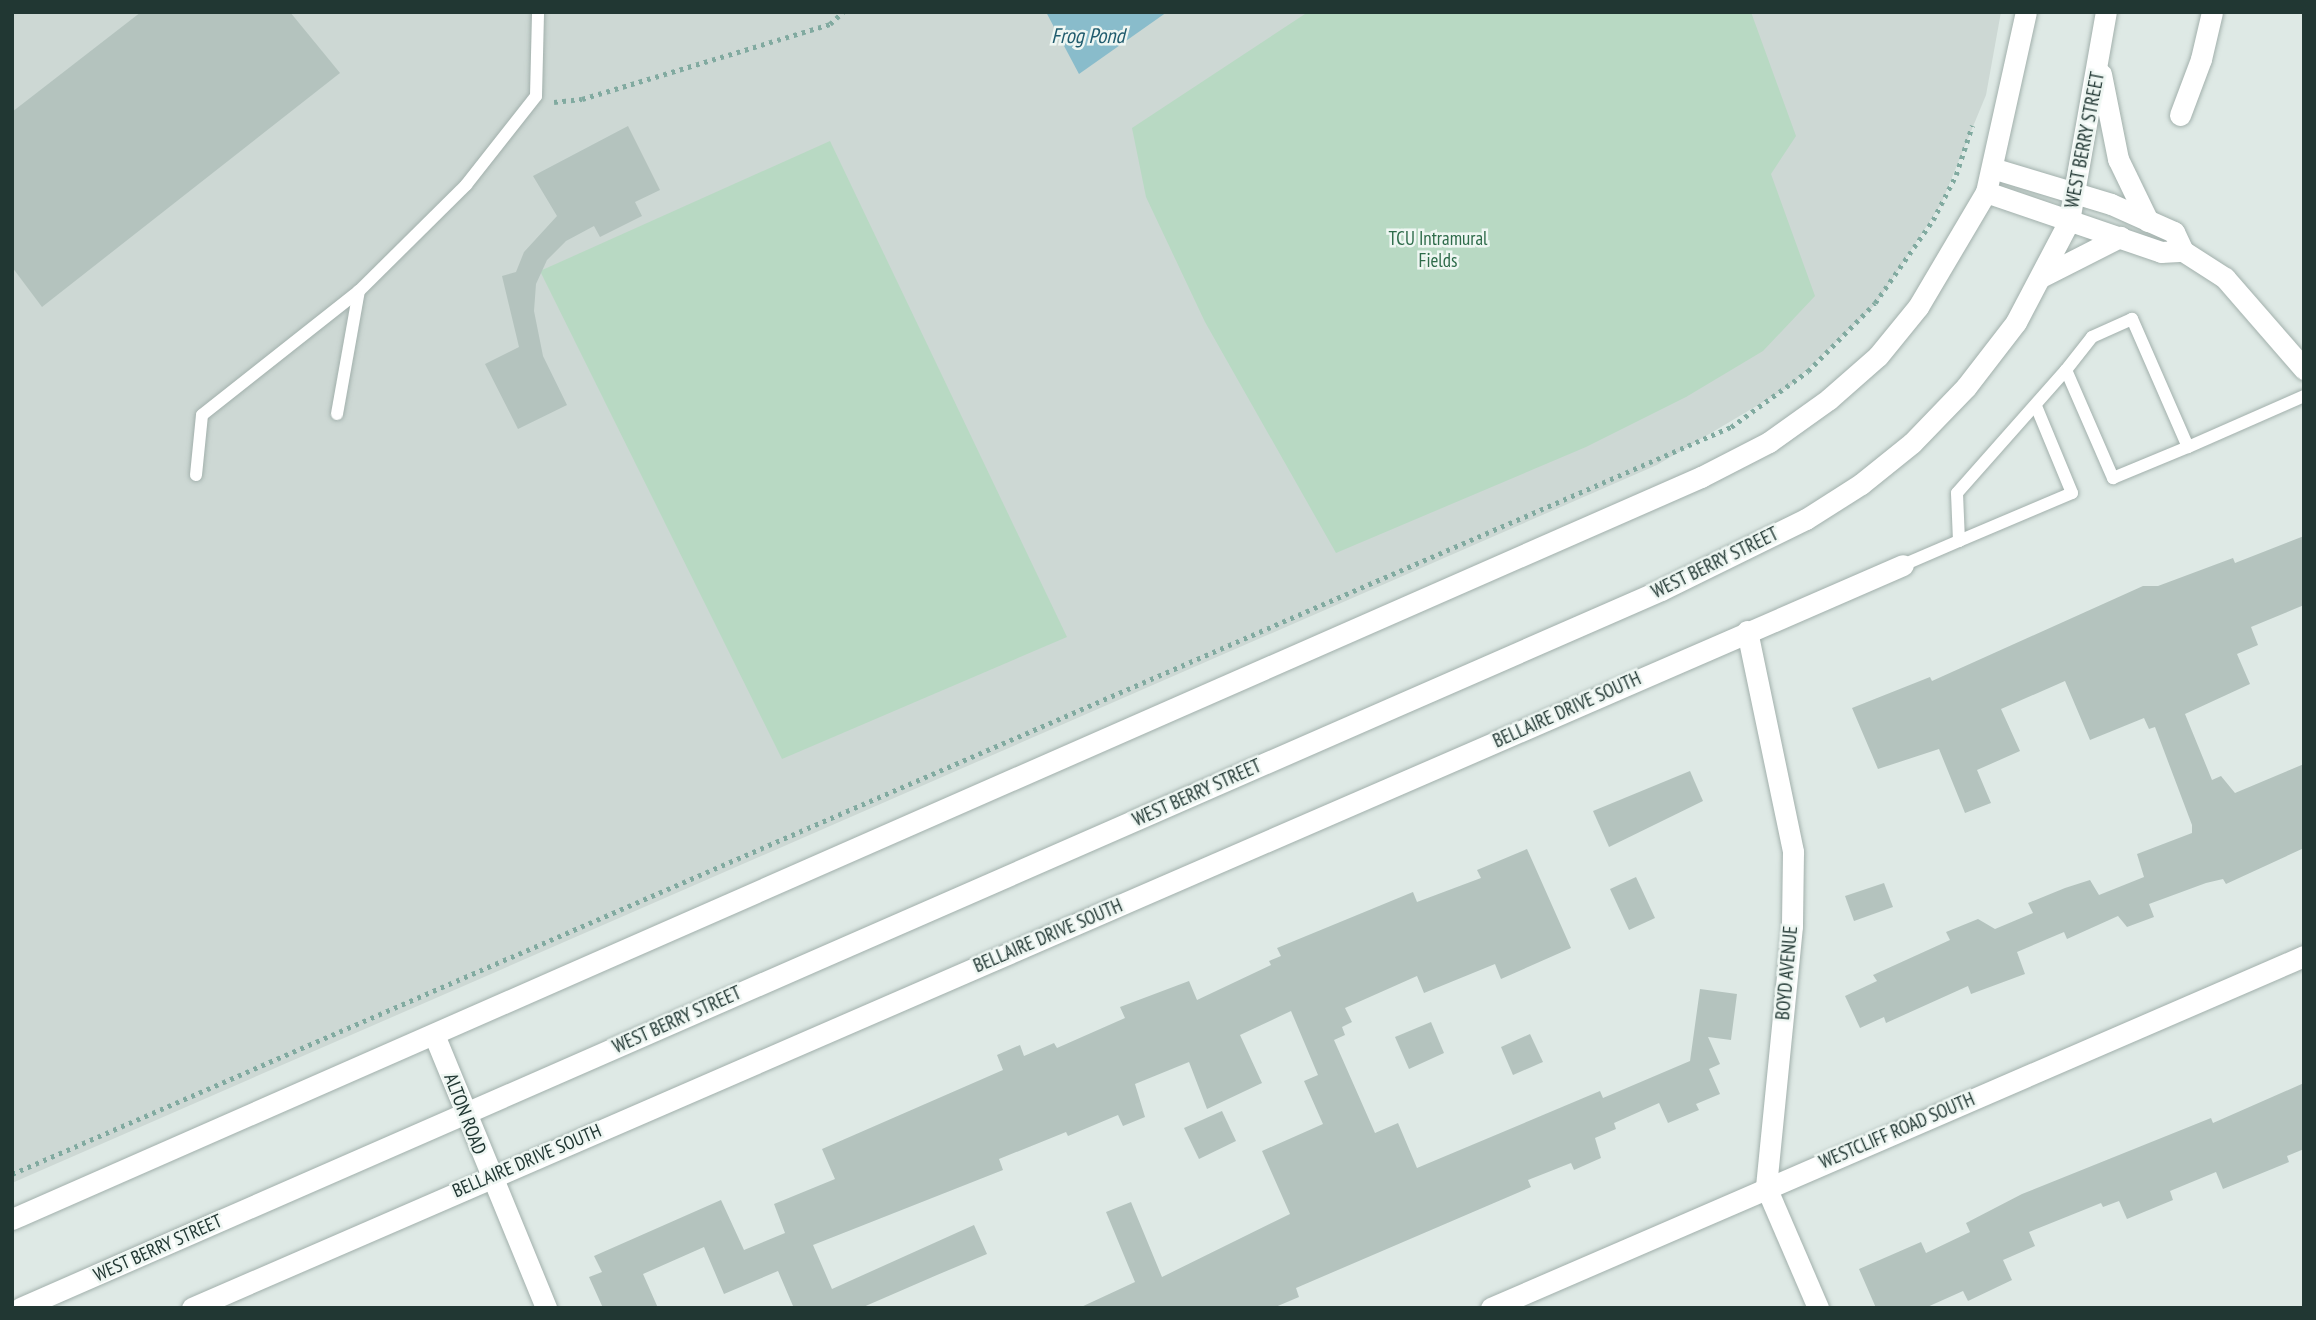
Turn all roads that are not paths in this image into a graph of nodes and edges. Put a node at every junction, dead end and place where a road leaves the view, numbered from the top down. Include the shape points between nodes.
1 (538, 12) edge
2 (2026, 12) edge
3 (2106, 12) edge
4 (2212, 12) edge
5 (2100, 66) junction
6 (2180, 116) dead end
7 (1992, 168) junction
8 (1986, 192) junction
9 (2074, 193) junction
10 (2069, 221) junction
11 (2148, 221) junction
12 (2120, 237) junction
13 (2183, 251) junction
14 (2041, 277) junction
15 (359, 291) junction
16 (2304, 369) edge
17 (2066, 370) junction
18 (2304, 396) edge
19 (2036, 406) junction
20 (337, 414) dead end
21 (2188, 447) junction
22 (197, 475) dead end
23 (1959, 541) junction
24 (1903, 565) joint
25 (1747, 631) junction
26 (2304, 956) edge
27 (435, 1037) junction
28 (464, 1113) junction
29 (489, 1177) junction
30 (1766, 1187) junction
31 (12, 1219) edge
32 (20, 1308) edge
33 (192, 1308) edge
34 (545, 1308) edge
35 (1491, 1308) edge
36 (1818, 1308) edge

1 - 15 lane via 536,96 466,184
2 - 7 main road
3 - 5 main road, WEST BERRY STREET
4 - 6 main road via 2202,59
5 - 9 main road, WEST BERRY STREET
5 - 11 main road via 2118,159
7 - 8 main road
7 - 9 main road
8 - 10 main road
8 - 27 main road via 1918,307 1878,356 1769,442 1701,477
9 - 10 main road, WEST BERRY STREET
9 - 11 main road
10 - 12 main road
10 - 14 main road, WEST BERRY STREET
11 - 13 main road via 2174,232
12 - 13 main road via 2161,252
12 - 14 main road
13 - 16 main road via 2225,278
14 - 28 main road, WEST BERRY STREET via 2016,322 1966,387 1902,451 1806,519 1661,590
15 - 20 lane
15 - 22 lane via 202,415
17 - 19 lane
17 - 21 lane via 2113,478
17 - 21 lane via 2092,337 2132,320
18 - 21 lane
19 - 23 lane via 1957,493
19 - 23 lane via 2072,493
23 - 24 lane
24 - 25 main road, BELLAIRE DRIVE SOUTH
25 - 29 main road, BELLAIRE DRIVE SOUTH
25 - 30 main road, BOYD AVENUE via 1793,852 1792,926
26 - 30 main road, WESTCLIFF ROAD SOUTH
27 - 28 main road, ALTON ROAD
27 - 31 main road
28 - 29 main road, ALTON ROAD
28 - 32 main road, WEST BERRY STREET
29 - 33 main road, BELLAIRE DRIVE SOUTH
29 - 34 main road, ALTON ROAD
30 - 35 main road, WESTCLIFF ROAD SOUTH
30 - 36 main road, BOYD AVENUE

